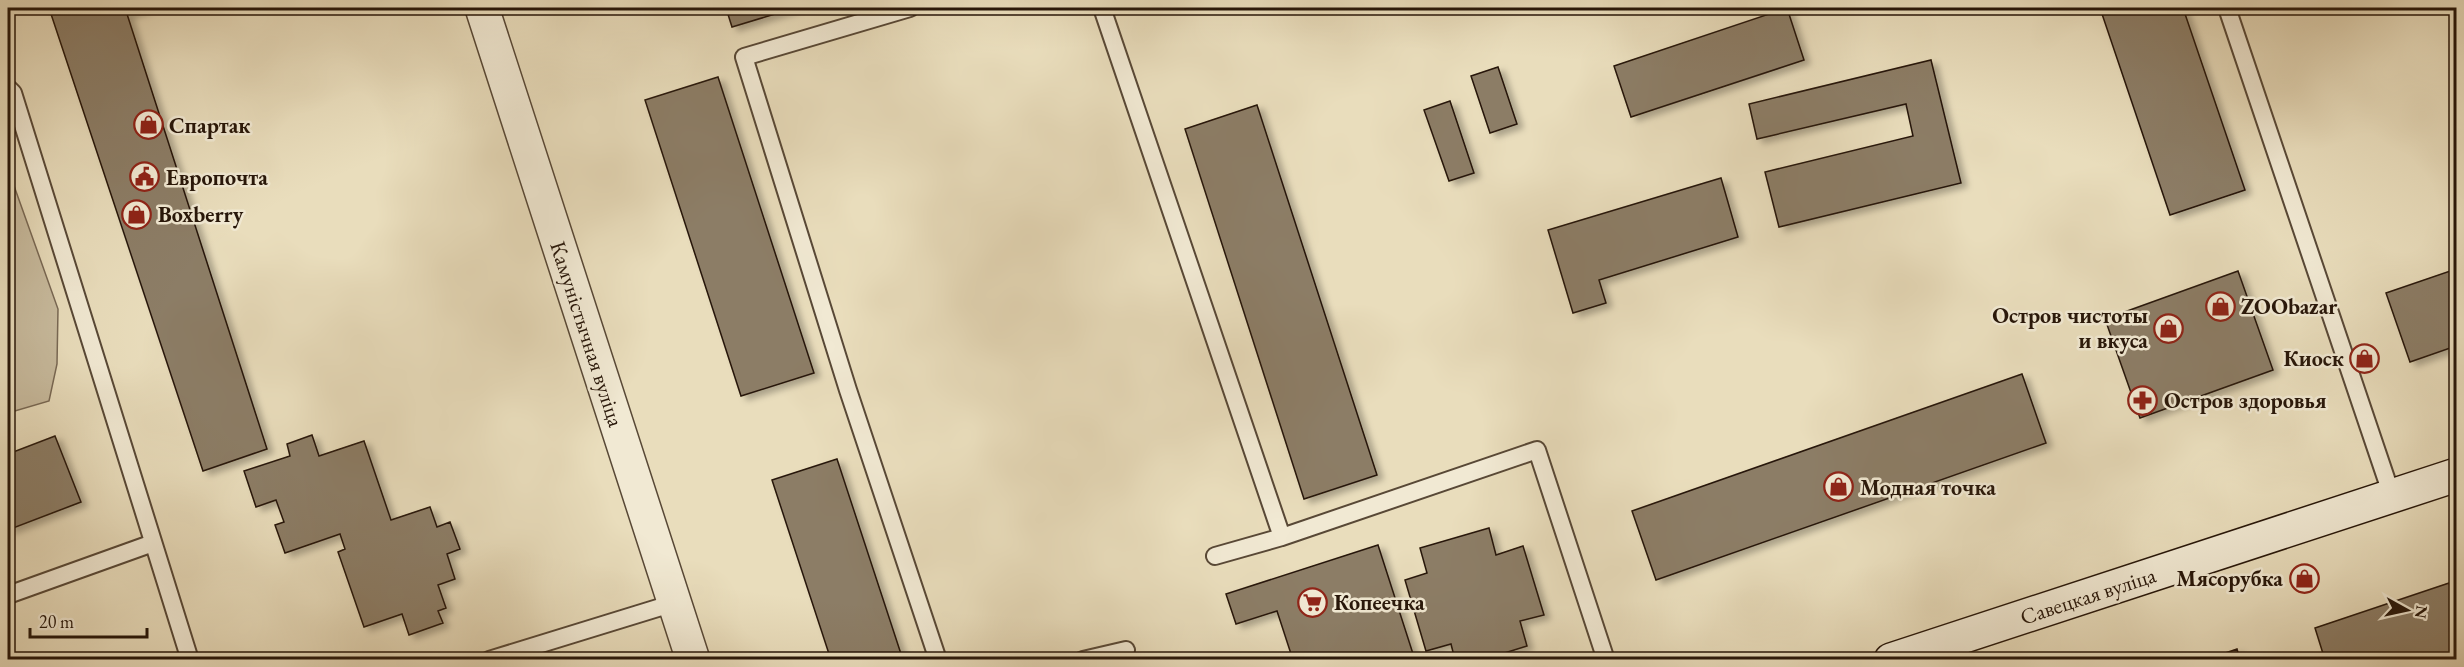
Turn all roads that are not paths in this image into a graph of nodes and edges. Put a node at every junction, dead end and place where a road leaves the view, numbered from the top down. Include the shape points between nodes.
1 (482, 8) edge
2 (910, 8) edge
3 (1102, 8) edge
4 (2227, 8) edge
5 (8, 88) edge
6 (2457, 475) edge
7 (2392, 496) junction
8 (1282, 537) junction
9 (153, 543) junction
10 (1215, 556) dead end
11 (8, 595) edge
12 (674, 603) junction
13 (1126, 650) dead end
14 (190, 660) edge
15 (489, 660) edge
16 (693, 660) edge
17 (939, 660) edge
18 (1083, 660) edge
19 (1606, 660) edge
20 (1890, 660) edge

1 - 12 street, Камуністычная вуліца
2 - 17 lane via 744,57 848,390
3 - 8 lane
4 - 7 lane
5 - 9 lane via 13,93
6 - 7 street, Савецкая вуліца
7 - 20 street, Савецкая вуліца
8 - 10 lane
8 - 19 lane via 1537,450
9 - 11 lane
9 - 14 lane
12 - 15 lane
12 - 16 street, Камуністычная вуліца
13 - 18 lane

